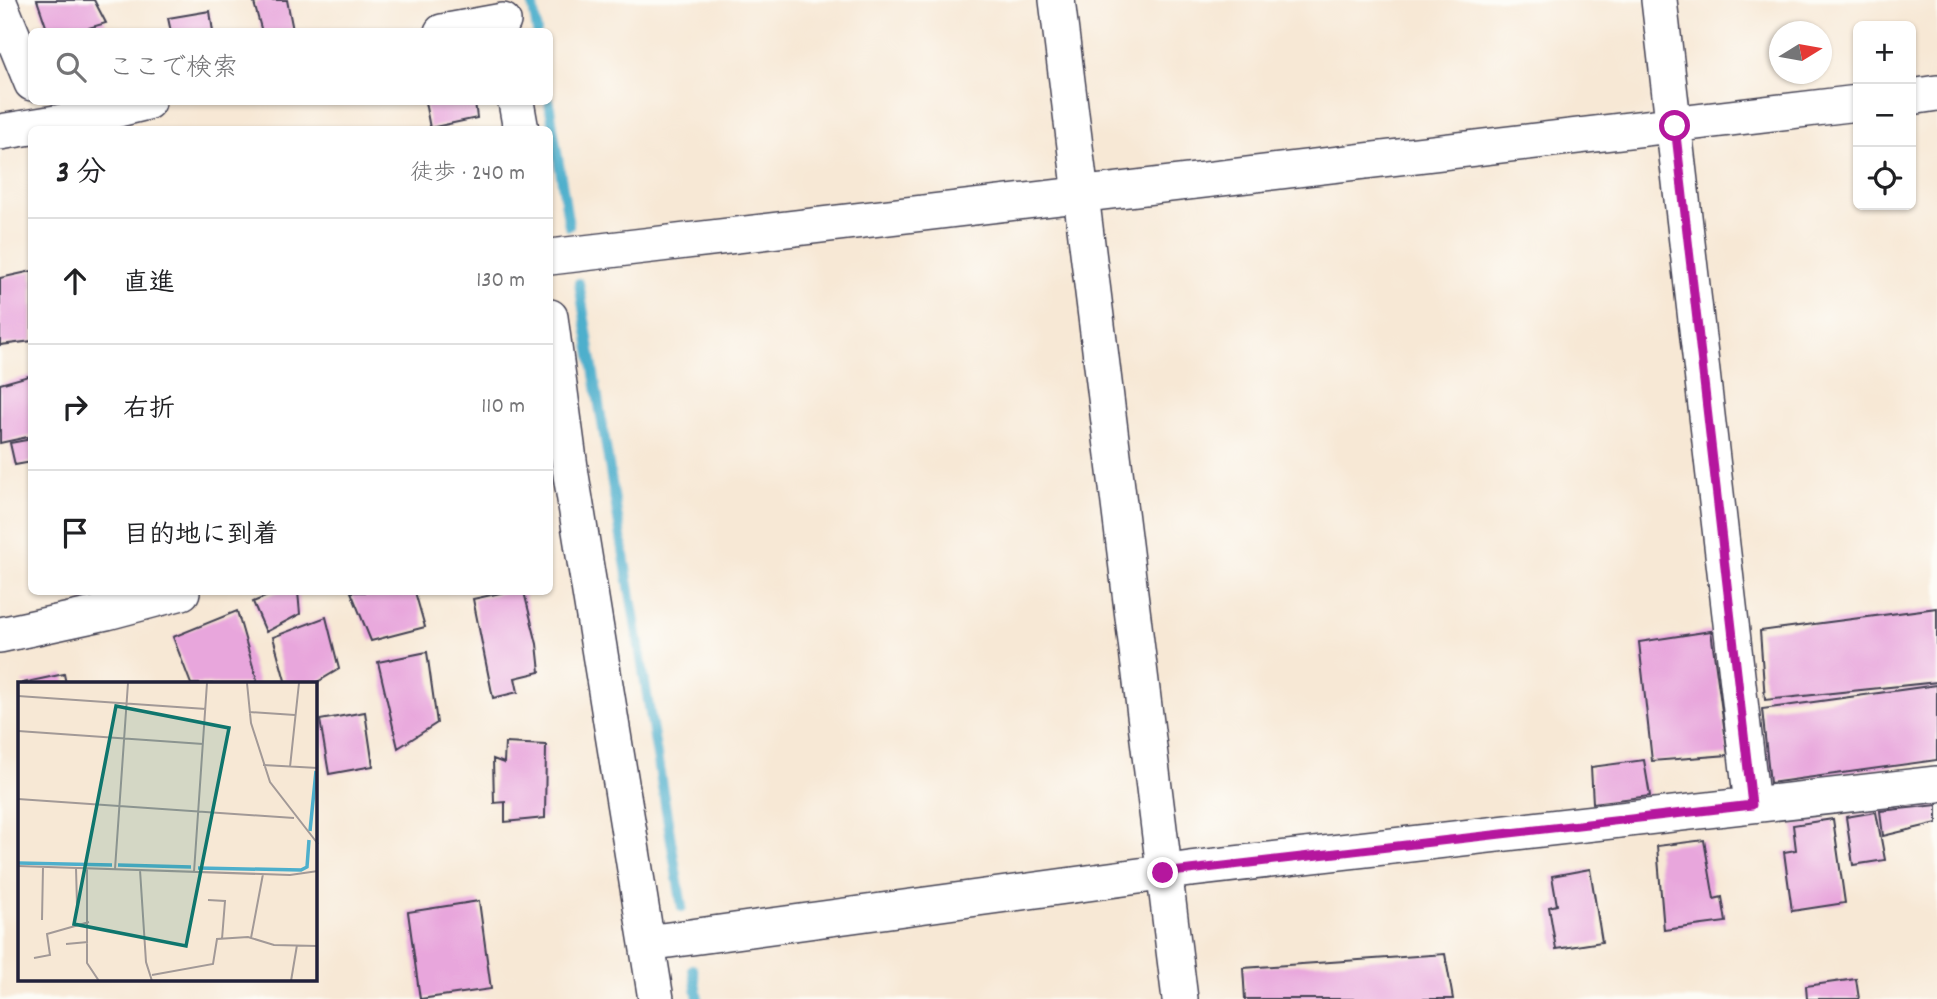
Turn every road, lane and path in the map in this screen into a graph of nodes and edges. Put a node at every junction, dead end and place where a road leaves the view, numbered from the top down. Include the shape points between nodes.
1 (1057, 0) edge
2 (1659, 0) edge
3 (0, 5) edge
4 (503, 18) edge
5 (459, 28) edge
6 (28, 73) edge
7 (1937, 93) edge
8 (1916, 96) edge
9 (1853, 104) edge
10 (135, 105) edge
11 (517, 105) edge
12 (43, 113) edge
13 (520, 126) edge
14 (1675, 126) junction
15 (0, 132) edge
16 (1080, 195) junction
17 (553, 257) edge
18 (553, 371) edge
19 (560, 479) edge
20 (171, 595) edge
21 (0, 635) edge
22 (1937, 784) edge
23 (1752, 805) junction
24 (1163, 873) junction
25 (647, 943) junction
26 (656, 999) edge
27 (1180, 999) edge

1 - 16 street
2 - 14 street
3 - 6 street
4 - 5 street
7 - 8 street
9 - 14 street
10 - 12 street via 74,120
11 - 13 street
12 - 15 street
14 - 16 street
14 - 23 street
16 - 17 street
16 - 24 street
18 - 19 street
19 - 25 street
20 - 21 street
22 - 23 street
23 - 24 street
24 - 25 street
24 - 27 street
25 - 26 street

